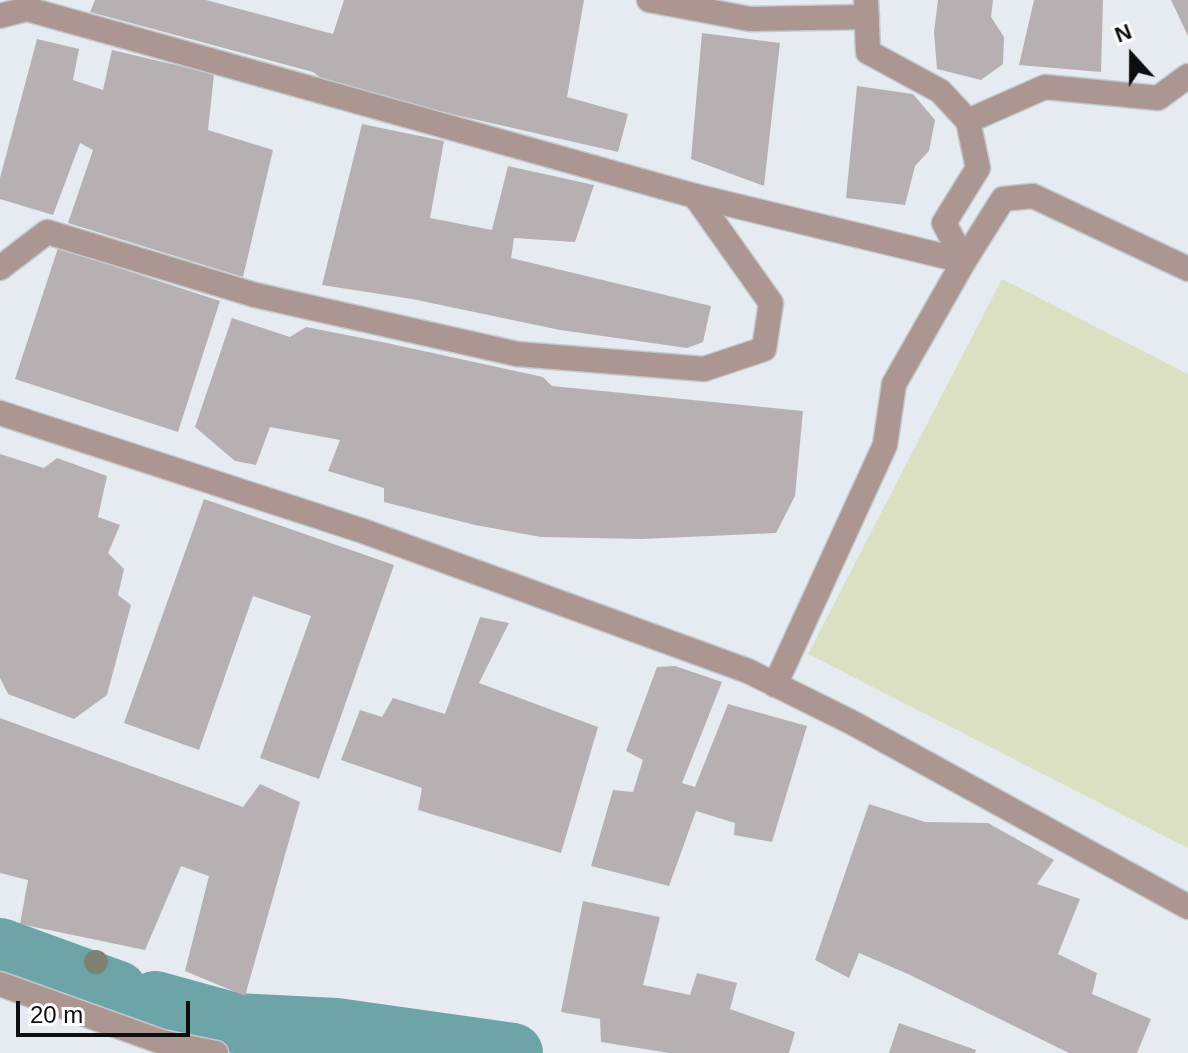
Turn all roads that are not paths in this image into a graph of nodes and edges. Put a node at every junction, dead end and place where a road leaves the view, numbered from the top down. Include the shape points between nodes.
1 (649, 0) edge
2 (866, 8) edge
3 (0, 16) edge
4 (1188, 76) edge
5 (968, 121) junction
6 (695, 196) junction
7 (964, 261) junction
8 (0, 268) edge
9 (1188, 269) edge
10 (0, 413) edge
11 (775, 685) junction
12 (1188, 907) edge
13 (0, 984) edge
14 (216, 1053) edge

1 - 2 street via 750,19
2 - 5 street via 868,52 940,91
3 - 6 street via 27,9
4 - 5 street via 1158,98 1045,87
5 - 7 street via 978,168 944,223
6 - 7 street
6 - 8 street via 771,303 764,349 704,369 517,354 255,295 47,232
7 - 9 street via 1003,199 1033,196
7 - 11 street via 894,384 885,445
10 - 11 street via 363,531
11 - 12 street
13 - 14 street via 162,1042

